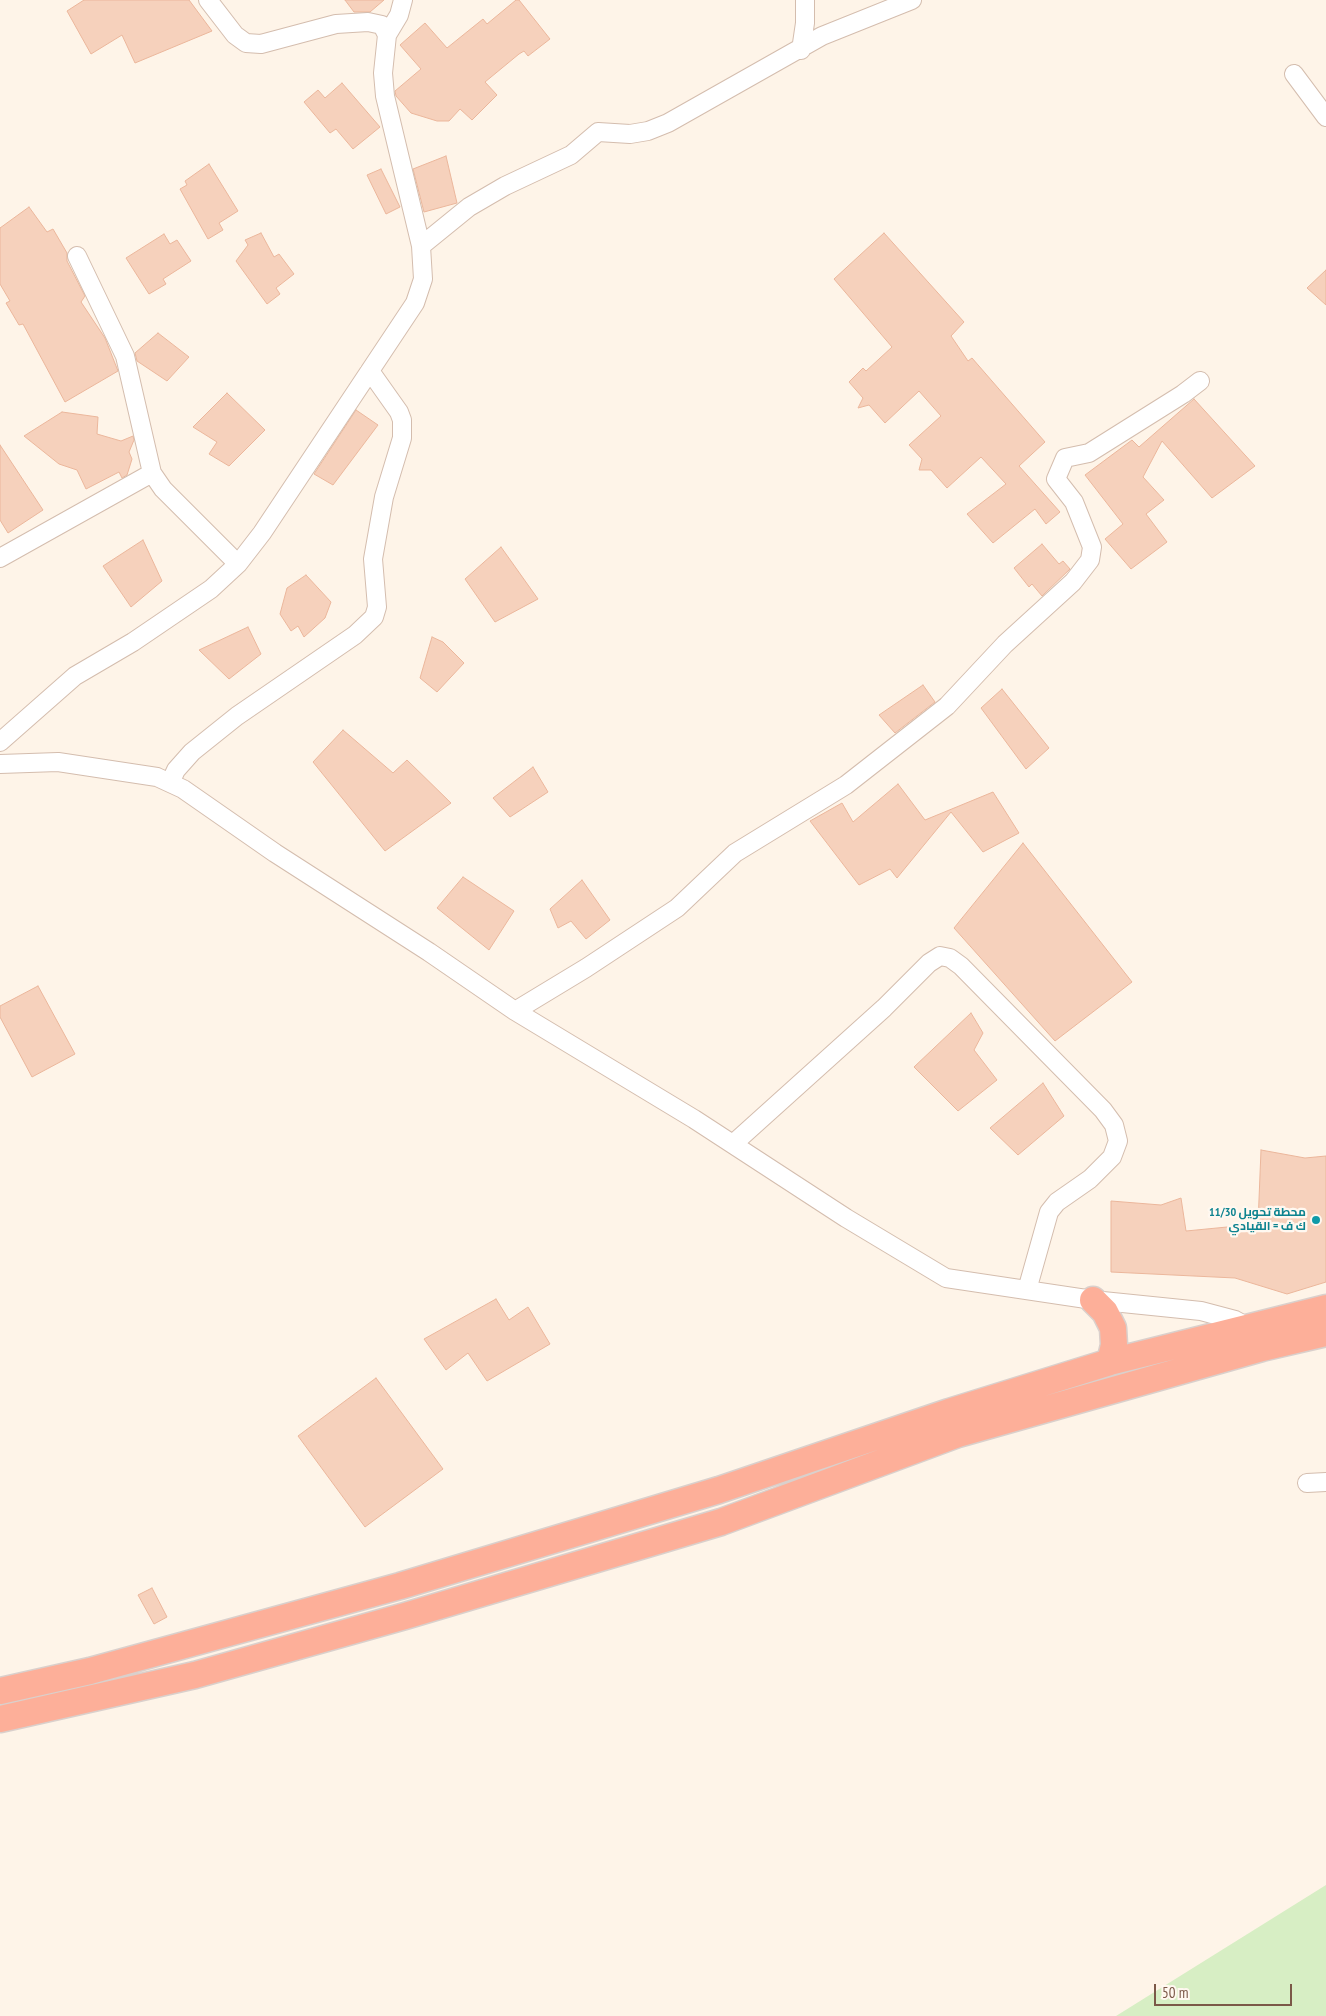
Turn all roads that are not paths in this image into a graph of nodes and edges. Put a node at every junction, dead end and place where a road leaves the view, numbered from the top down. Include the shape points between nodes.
1 (403, 0) edge
2 (805, 0) edge
3 (912, 0) edge
4 (213, 2) edge
5 (387, 34) junction
6 (801, 50) junction
7 (1294, 74) dead end
8 (1326, 117) edge
9 (420, 246) junction
10 (77, 256) dead end
11 (370, 371) junction
12 (1200, 381) dead end
13 (152, 473) junction
14 (0, 558) edge
15 (238, 564) junction
16 (0, 742) edge
17 (0, 764) edge
18 (170, 783) junction
19 (515, 1010) junction
20 (733, 1144) junction
21 (1027, 1290) junction
22 (1093, 1300) junction
23 (1326, 1308) edge
24 (1248, 1326) junction
25 (1326, 1333) edge
26 (1262, 1348) junction
27 (1110, 1362) junction
28 (1326, 1482) edge
29 (1308, 1483) dead end
30 (0, 1691) edge
31 (0, 1719) edge

1 - 5 street
2 - 6 street
3 - 6 street via 852,22
4 - 5 street via 235,35 246,43 262,44 336,24 360,22 382,25
5 - 9 street via 383,72 385,96
6 - 9 street via 668,123 630,134 598,132 571,155 469,207
7 - 8 street
9 - 11 street via 423,279 415,304
10 - 13 street via 125,356
11 - 15 street
11 - 18 street via 402,420 402,438 384,497 373,559 377,607 374,617 355,635 237,716 192,752 176,770
12 - 19 street via 1089,453 1065,458 1056,479 1074,502 1092,547 1090,560 1073,582 1005,644 947,706 846,785 735,853 677,908
13 - 14 street
13 - 15 street via 163,489
15 - 16 street via 204,594 75,676
17 - 18 street via 58,762 157,777
18 - 19 street
19 - 20 street
20 - 21 street via 946,1278
20 - 21 street via 884,1008 929,963 940,956 950,958 1103,1110 1114,1125 1118,1141 1112,1156 1090,1179 1057,1202 1049,1212
21 - 22 street
22 - 24 street via 1201,1311
22 - 27 highway via 1105,1312 1113,1328
23 - 24 highway
24 - 26 street
24 - 27 highway
25 - 26 highway
26 - 31 highway via 958,1434 721,1522 405,1616 195,1675
27 - 30 highway via 949,1412 719,1490 400,1586 90,1671
28 - 29 street

